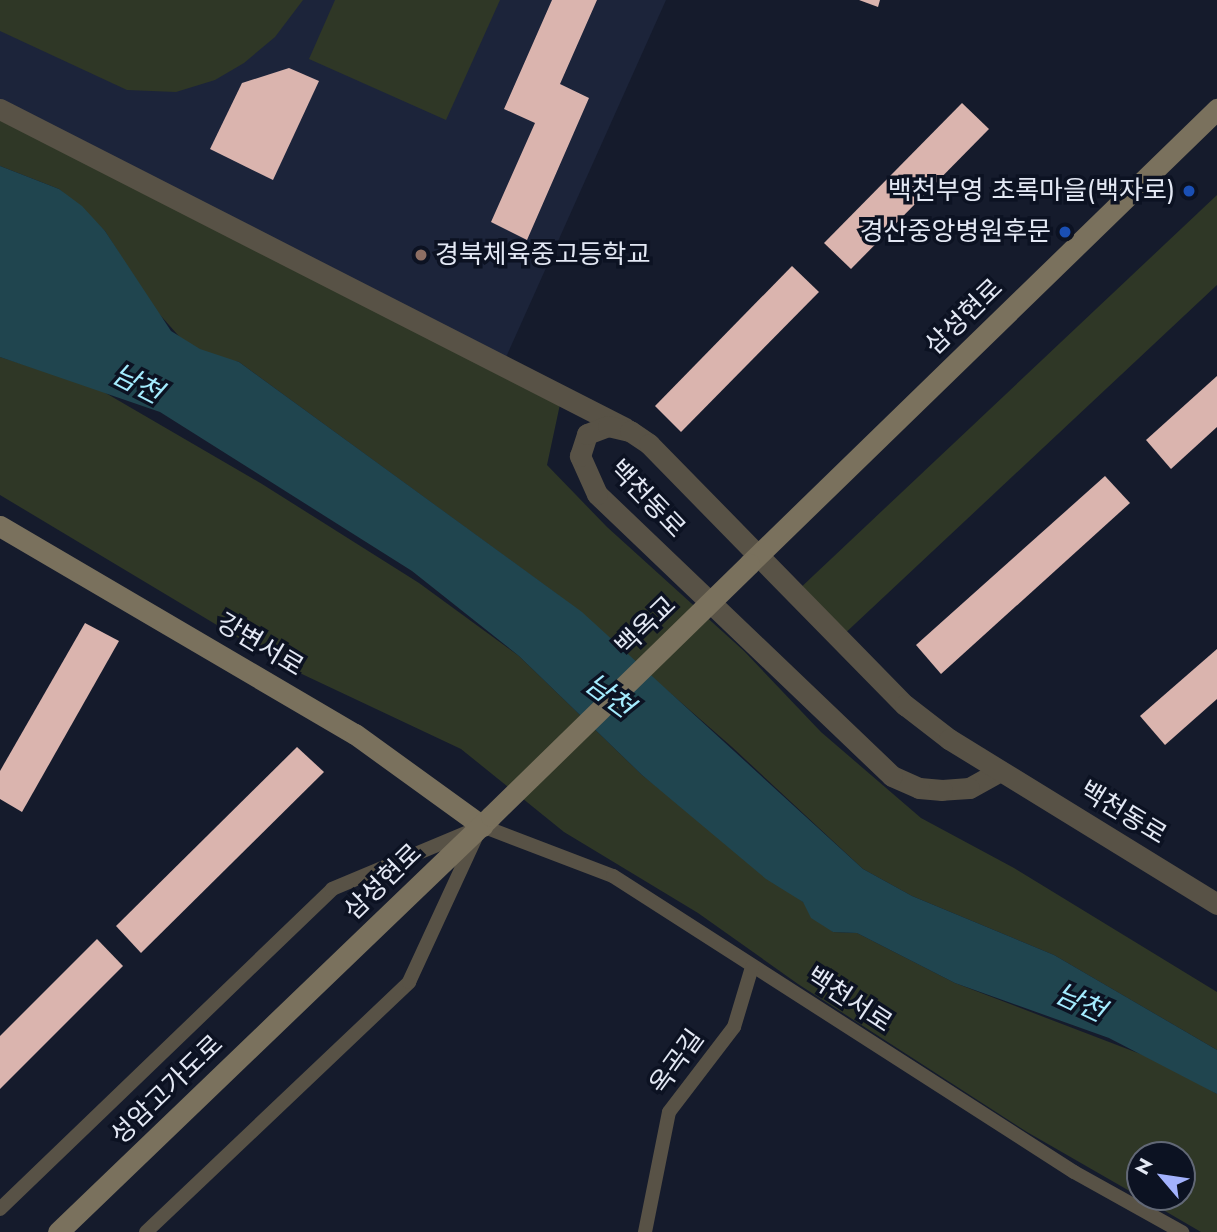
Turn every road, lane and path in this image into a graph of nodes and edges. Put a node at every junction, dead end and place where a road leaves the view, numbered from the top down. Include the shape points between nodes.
1 (0, 109) edge
2 (1217, 109) edge
3 (630, 431) junction
4 (0, 526) edge
5 (754, 560) junction
6 (1000, 771) junction
7 (487, 821) junction
8 (1217, 904) edge
9 (752, 967) junction
10 (314, 988) joint
11 (0, 1209) edge
12 (58, 1232) edge
13 (146, 1232) edge
14 (645, 1232) edge
15 (1182, 1232) edge

1 - 3 street
2 - 5 main road, 삼성현로
3 - 5 street, 백천동로
3 - 6 street, 백천동로 via 608,426 587,434 580,456 597,494 892,776 919,788 942,790 969,788
4 - 7 main road, 강변서로 via 355,734
5 - 6 street, 백천동로 via 905,705
5 - 7 main road, 백옥교, bridge
6 - 8 street, 백천동로
7 - 9 lane, 백천서로 via 613,876
7 - 10 main road, 삼성현로
7 - 11 lane via 332,889
7 - 13 lane via 409,982
9 - 14 lane, 옥곡길 via 734,1027 669,1112
9 - 15 lane, 백천서로 via 1074,1172
10 - 12 main road, 성암고가도로

